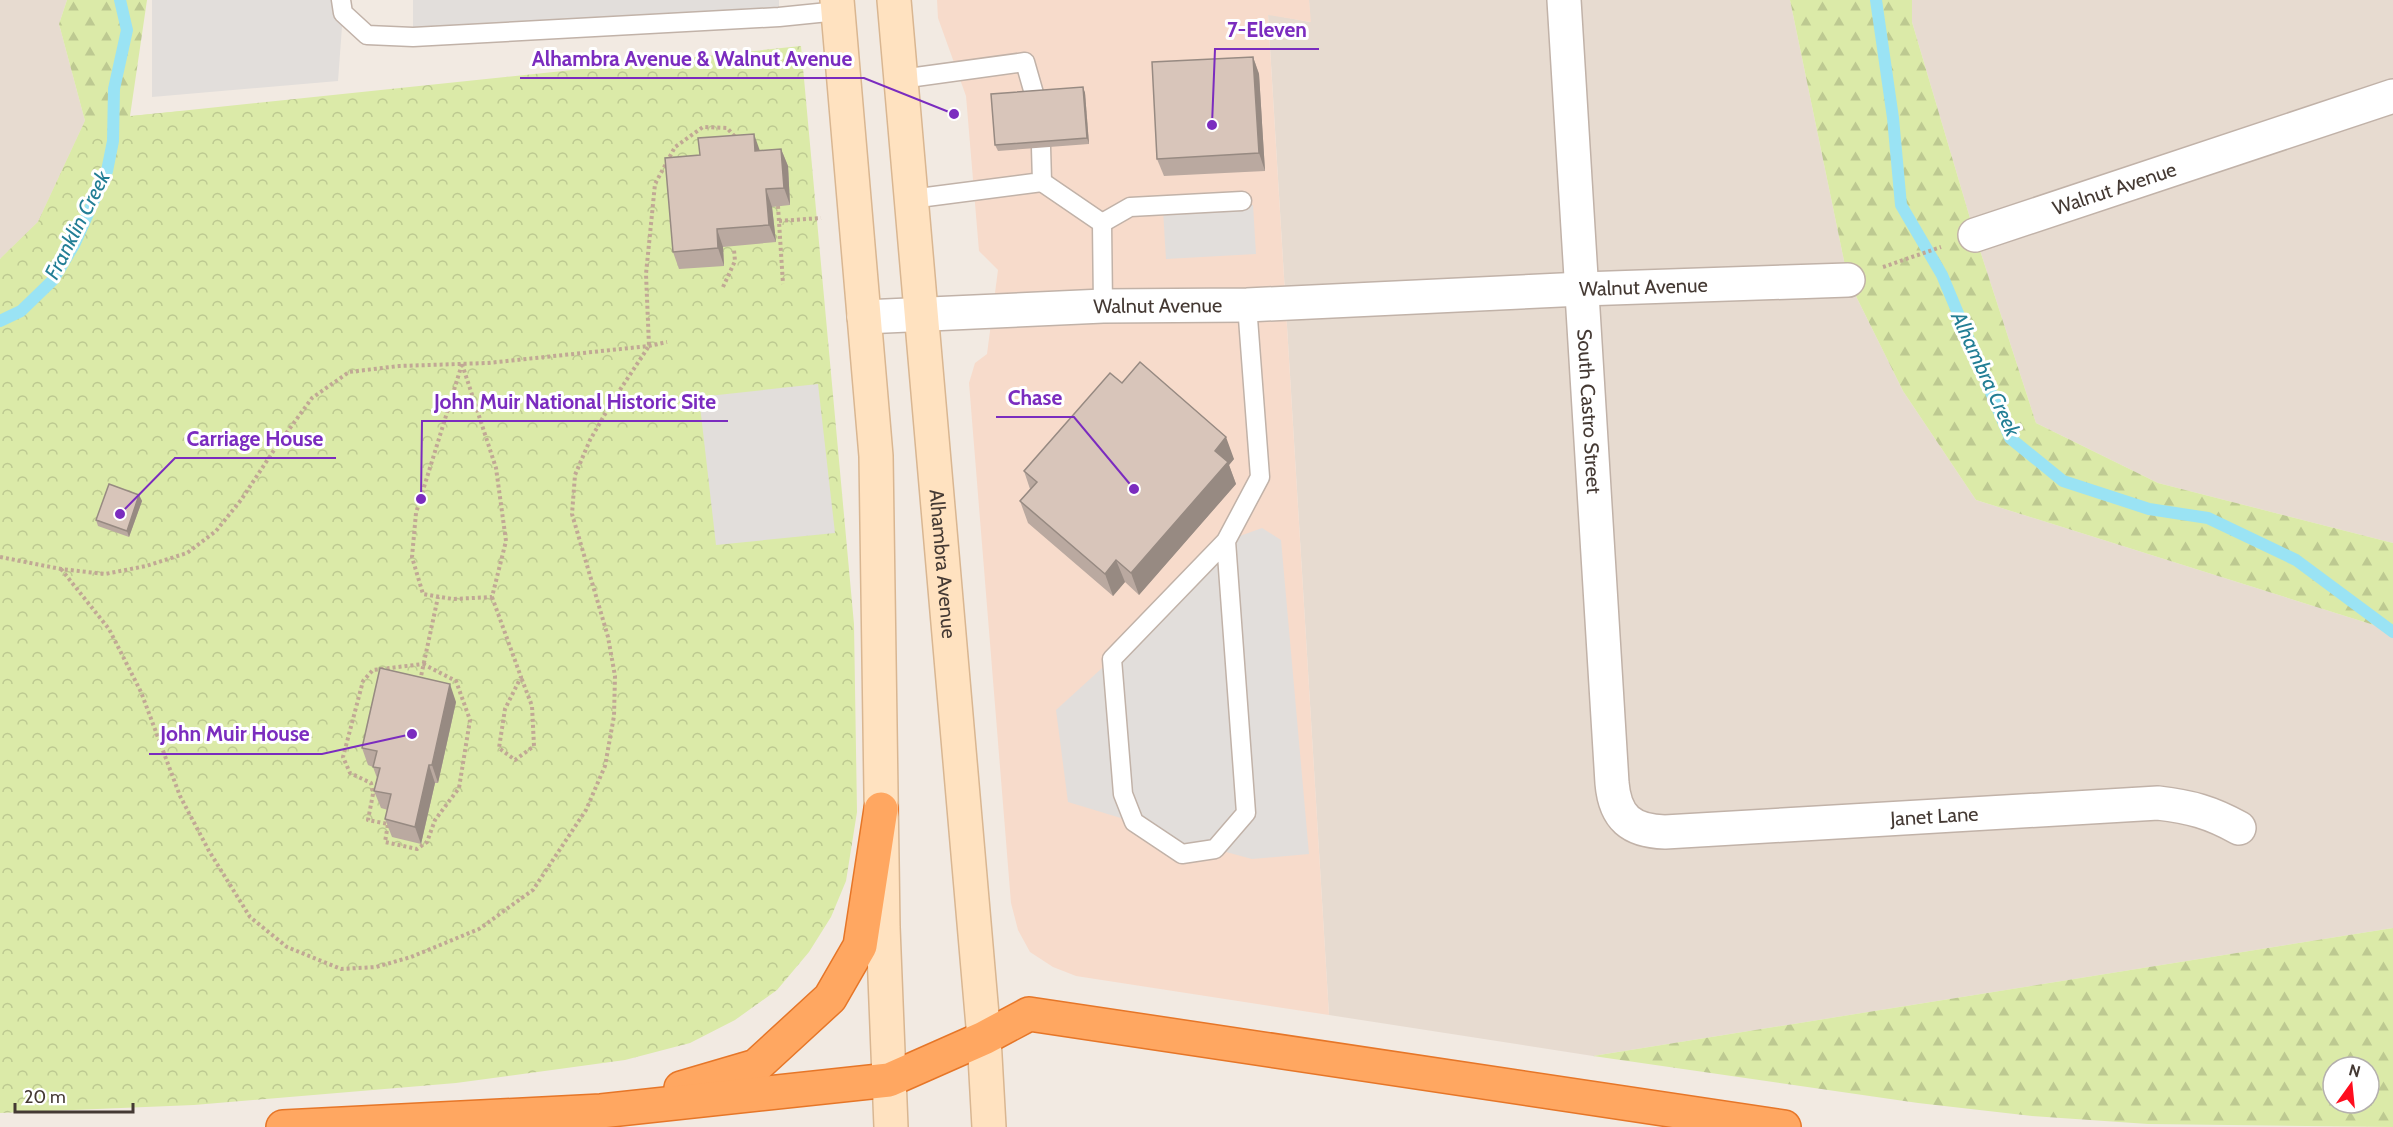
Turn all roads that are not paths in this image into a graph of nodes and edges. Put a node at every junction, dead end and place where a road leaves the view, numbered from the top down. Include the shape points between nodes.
1 (341, 0) edge
2 (894, 0) edge
3 (1564, 0) edge
4 (837, 5) edge
5 (901, 79) junction
6 (2393, 96) edge
7 (1035, 97) edge
8 (1041, 147) edge
9 (1042, 182) junction
10 (911, 199) junction
11 (1242, 201) dead end
12 (1102, 223) junction
13 (1975, 235) road end
14 (1848, 280) road end
15 (1582, 289) junction
16 (1247, 305) junction
17 (1103, 306) junction
18 (922, 314) junction
19 (864, 317) junction
20 (1226, 541) junction
21 (881, 809) junction
22 (1625, 820) joint
23 (2239, 828) dead end
24 (984, 1038) junction
25 (889, 1080) junction
26 (601, 1111) junction
27 (283, 1127) edge
28 (891, 1127) edge
29 (989, 1127) edge
30 (1784, 1127) edge

1 - 4 lane via 343,13 367,35 413,38 779,17
2 - 5 main road, Alhambra Avenue
3 - 15 street, South Castro Street
4 - 19 main road
5 - 7 lane via 1025,62
5 - 10 main road, Alhambra Avenue
6 - 13 street, Walnut Avenue
8 - 9 lane
9 - 10 lane
9 - 12 lane
10 - 18 main road, Alhambra Avenue
11 - 12 lane via 1130,207
12 - 17 lane
14 - 15 street, Walnut Avenue
15 - 16 street, Walnut Avenue
15 - 22 street, South Castro Street via 1612,783 1615,803
16 - 17 street, Walnut Avenue
16 - 20 lane via 1260,477
17 - 18 street, Walnut Avenue
18 - 19 street, Walnut Avenue
18 - 24 main road, Alhambra Avenue
19 - 21 main road via 876,466
20 - 20 lane via 1112,659 1122,794 1134,822 1182,854 1215,849 1246,813
21 - 25 main road
21 - 26 highway via 860,946 830,998 756,1066
22 - 23 street, Janet Lane via 1643,829 1665,832 2158,803 2213,814
24 - 25 highway
24 - 29 main road, Alhambra Avenue
24 - 30 highway via 1029,1014
25 - 26 highway
25 - 28 main road
26 - 27 highway

